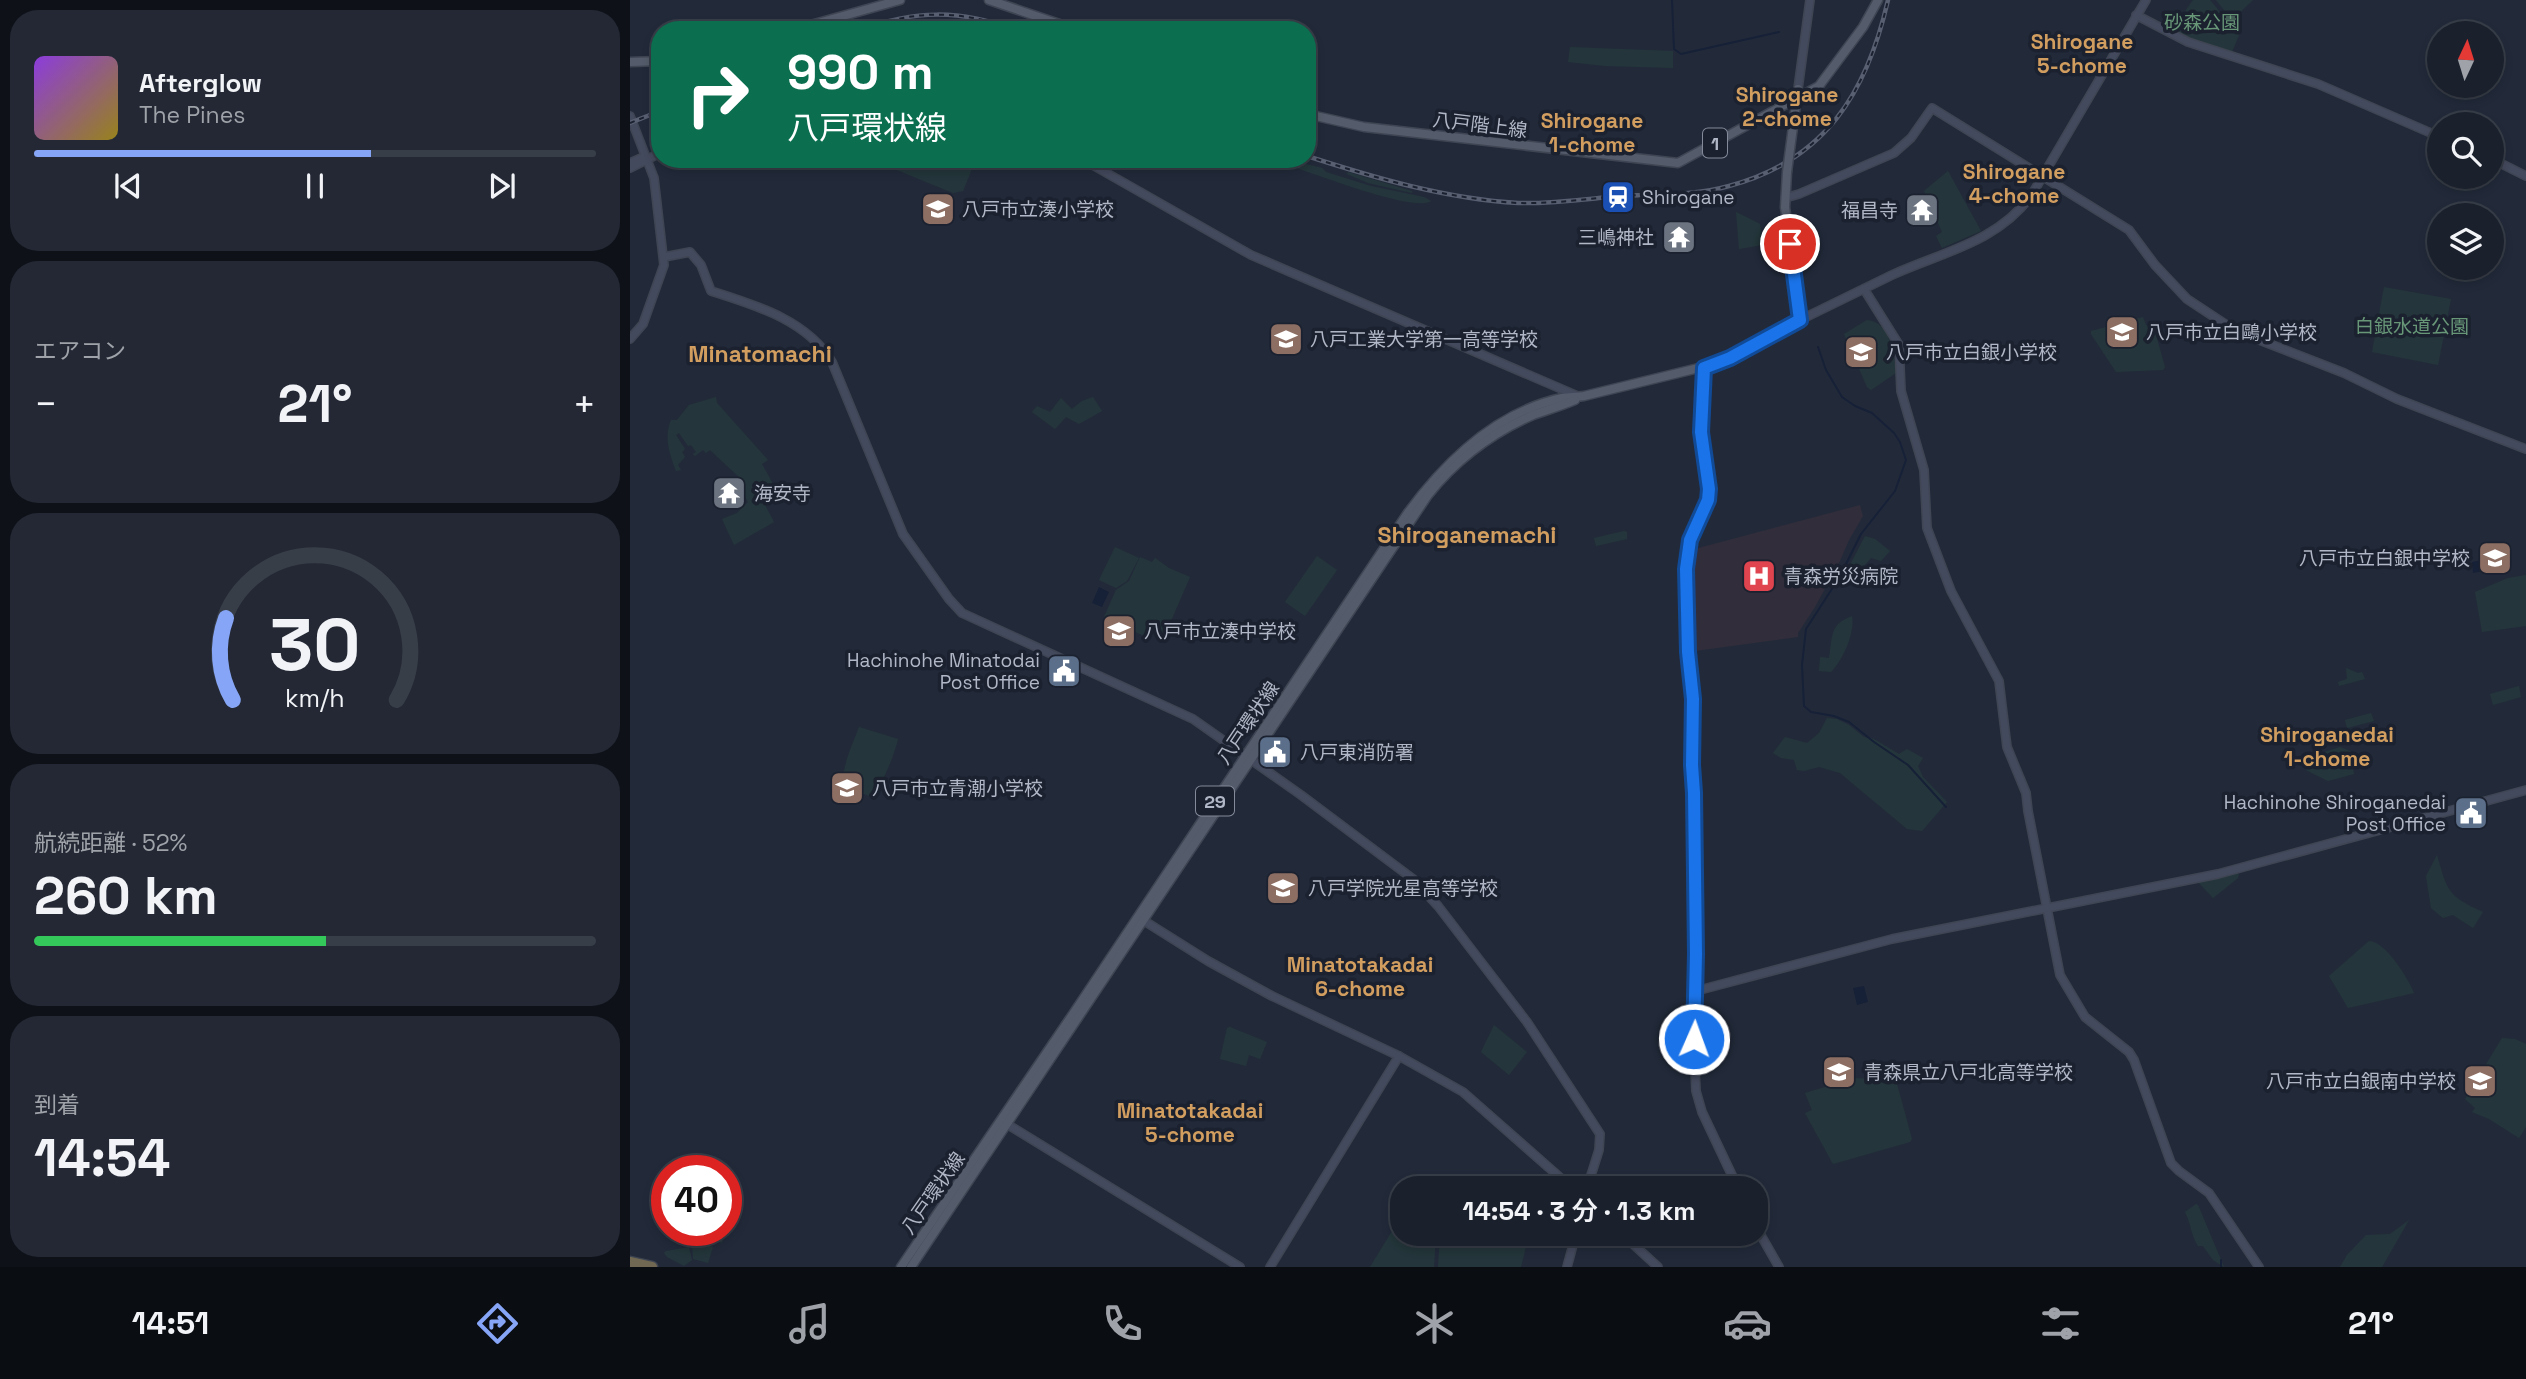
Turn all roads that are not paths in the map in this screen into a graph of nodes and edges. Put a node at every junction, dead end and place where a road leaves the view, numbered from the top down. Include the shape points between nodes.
1 (900, 0) edge
2 (989, 0) edge
3 (1810, 0) edge
4 (1878, 0) edge
5 (2146, 0) edge
6 (2136, 15) junction
7 (825, 21) edge
8 (1051, 21) edge
9 (651, 61) edge
10 (630, 62) edge
11 (1798, 89) joint
12 (630, 116) edge
13 (1316, 116) edge
14 (2427, 131) edge
15 (651, 157) edge
16 (647, 159) junction
17 (635, 162) edge
18 (2504, 165) edge
19 (630, 168) edge
20 (1099, 168) edge
21 (2043, 176) junction
22 (2526, 176) edge
23 (1785, 198) junction
24 (664, 257) junction
25 (1864, 289) junction
26 (1800, 320) junction
27 (630, 340) edge
28 (1704, 368) junction
29 (1551, 384) junction
30 (1580, 397) junction
31 (1554, 401) junction
32 (2526, 449) edge
33 (1248, 757) junction
34 (2526, 790) edge
35 (2046, 908) junction
36 (1141, 918) junction
37 (1696, 991) junction
38 (1399, 1056) junction
39 (1004, 1122) junction
40 (1558, 1176) edge
41 (1591, 1176) edge
42 (1732, 1176) edge
43 (1573, 1246) edge
44 (1635, 1246) edge
45 (1767, 1246) edge
46 (630, 1262) edge
47 (652, 1267) edge
48 (901, 1267) edge
49 (911, 1267) edge
50 (1240, 1267) edge
51 (1270, 1267) edge
52 (1567, 1267) edge
53 (1658, 1267) edge
54 (1779, 1267) edge
55 (2259, 1267) edge

1 - 7 main road
2 - 8 main road
3 - 11 street
4 - 13 main road, 八戸階上線 / 1 via 1819,86 1678,163 1364,127
5 - 6 street
6 - 14 street via 2188,42 2318,83
6 - 21 street
9 - 10 main road
11 - 23 main road, bridge
12 - 16 street
15 - 16 street
16 - 17 street
16 - 24 street via 654,178
17 - 19 street
18 - 22 street
20 - 29 street via 1251,256
21 - 23 street via 1932,108 1894,153
21 - 25 street via 2022,207 1998,230
21 - 32 street via 2129,230 2187,299 2234,331
23 - 26 main road
24 - 27 street via 648,312
24 - 33 street via 690,251 711,291 775,313 818,343 832,362 903,534 962,613 1193,719
25 - 26 street
25 - 35 street via 1899,345 1901,391 1924,470 1927,528 1951,591 2001,686 2007,747 2026,793
26 - 28 main road, 八戸環状線 / 29
28 - 30 main road, 八戸環状線 / 29
28 - 37 street via 1701,432 1709,489 1690,540 1686,569 1693,699
29 - 30 street
29 - 31 street via 1557,392
30 - 31 main road, 八戸環状線 / 29
30 - 33 main road, 八戸環状線 / 29 via 1500,432 1435,486
31 - 33 main road, 八戸環状線 / 29 via 1485,435 1430,483
33 - 36 main road, 八戸環状線 / 29
33 - 41 street via 1404,872 1438,906 1527,1022 1600,1134
34 - 35 street via 2218,874
35 - 37 street via 1892,940
35 - 55 street via 2066,989 2085,1017 2129,1052 2171,1163 2209,1193
36 - 38 street via 1272,996
36 - 39 main road, 八戸環状線 / 29
37 - 42 street via 1696,1091
38 - 40 street via 1463,1092
38 - 51 street
39 - 48 main road, 八戸環状線 / 29
39 - 49 main road, 八戸環状線 / 29
39 - 50 street
43 - 52 street
44 - 53 street
45 - 54 street
46 - 47 highway

